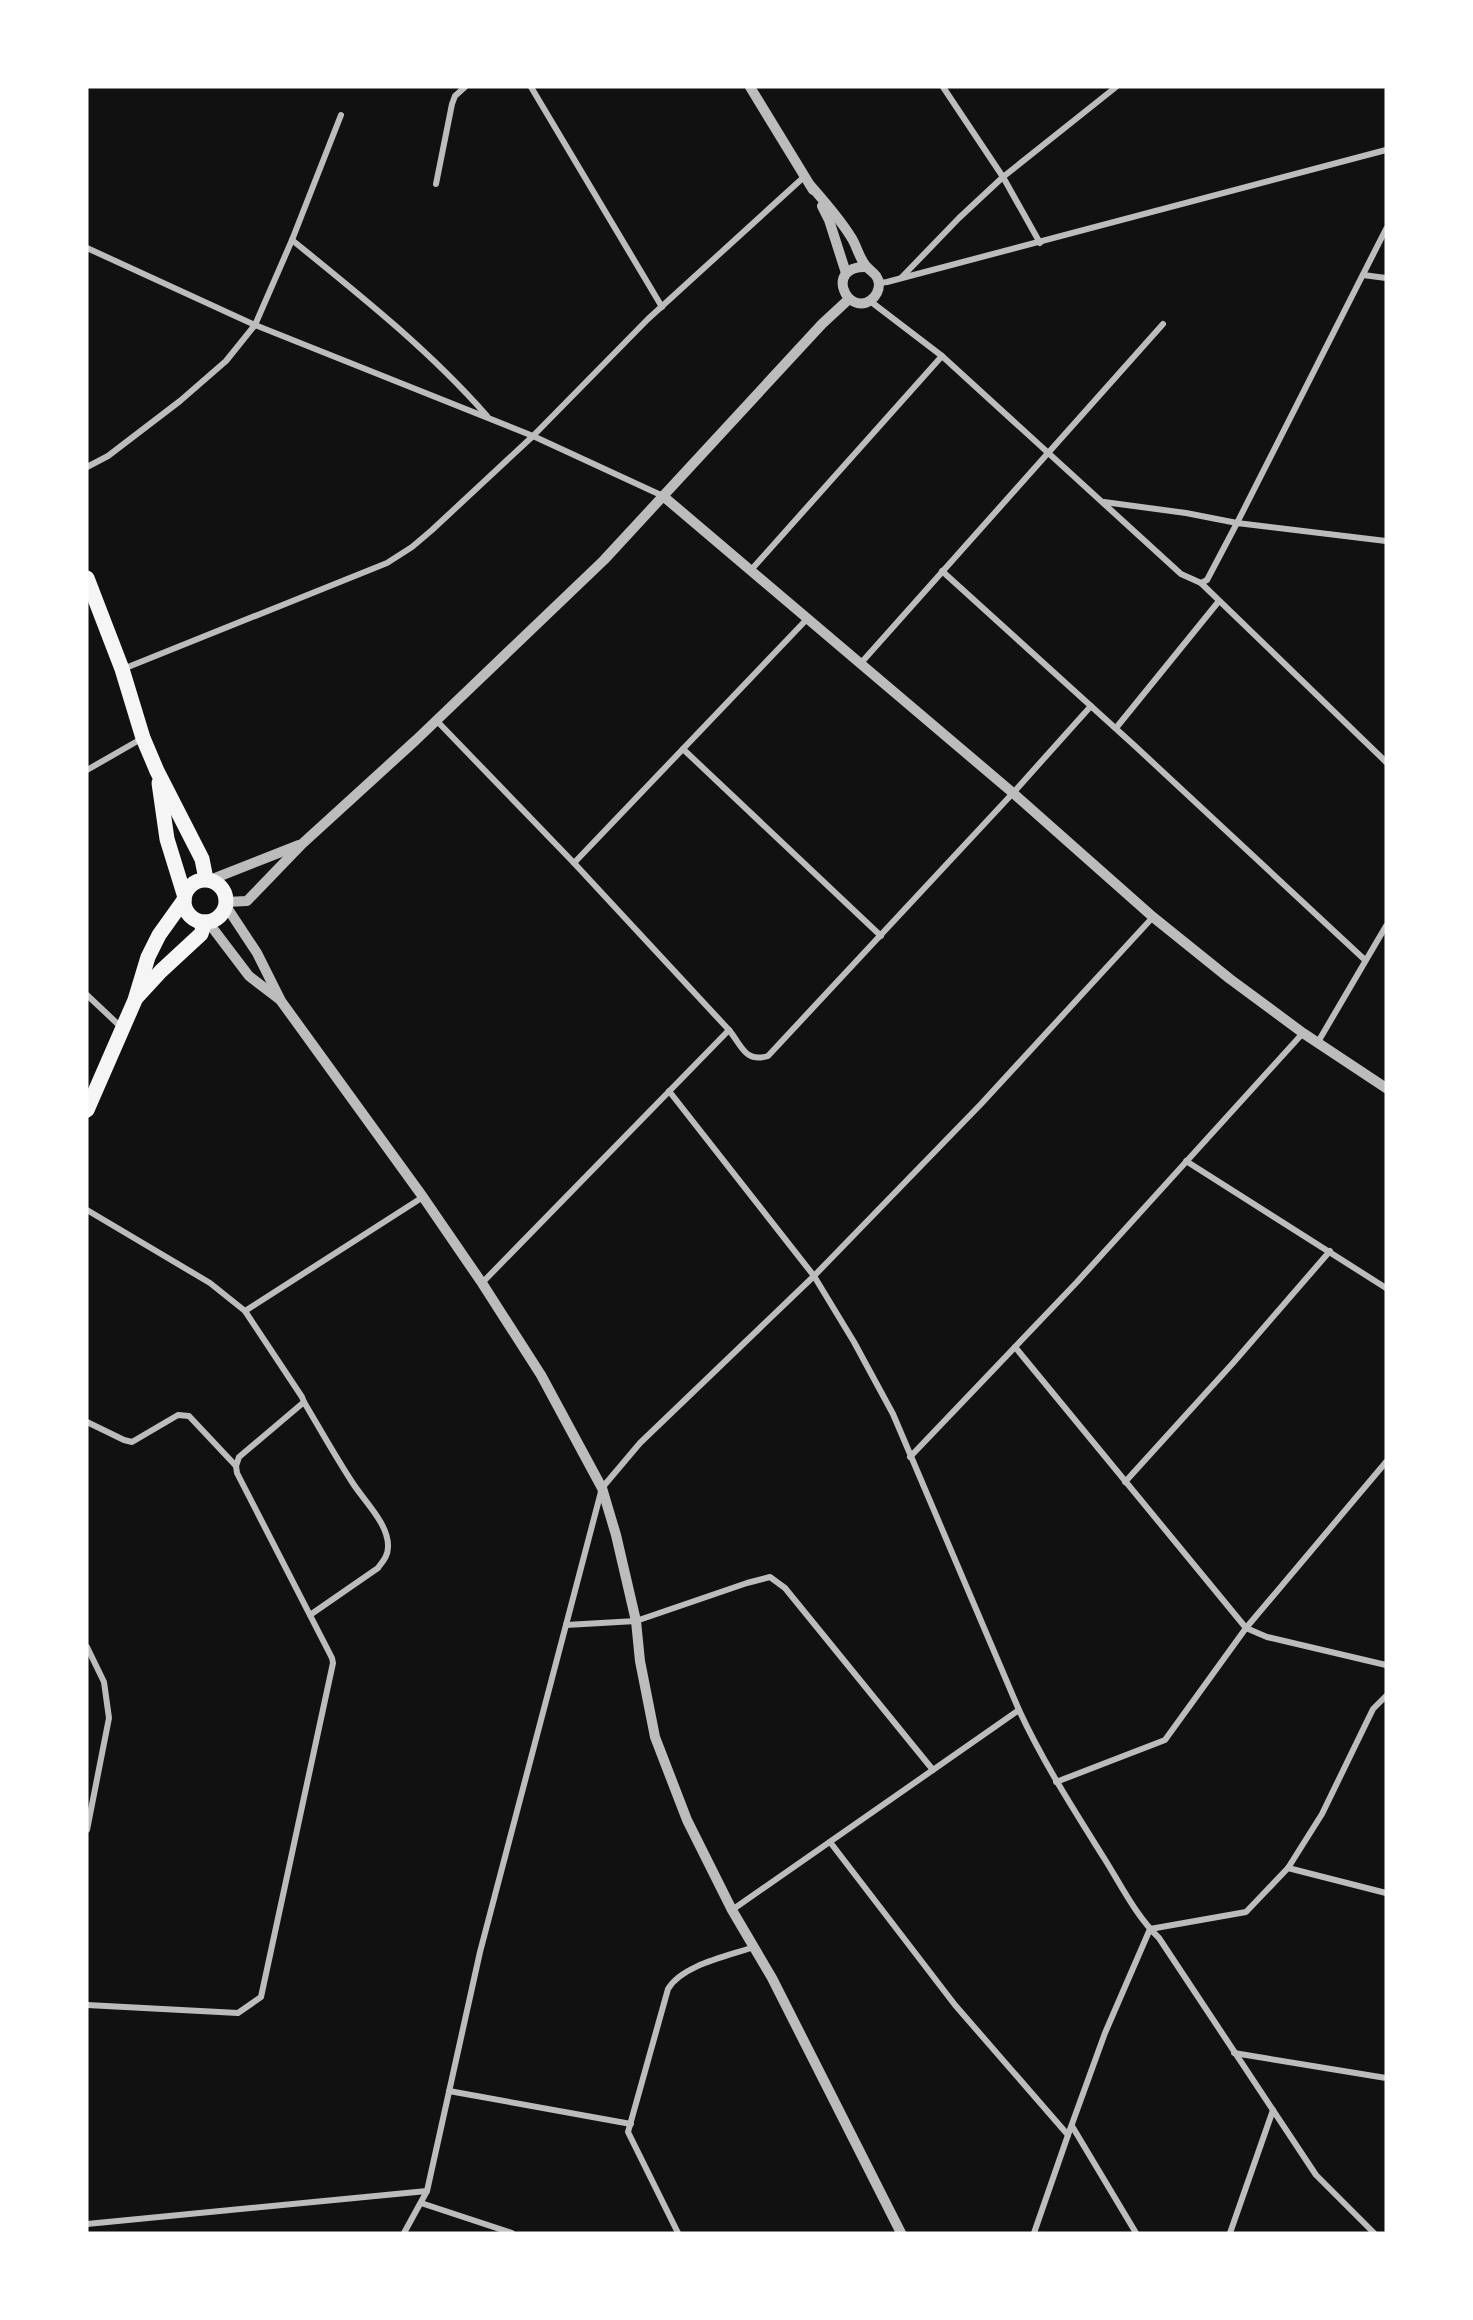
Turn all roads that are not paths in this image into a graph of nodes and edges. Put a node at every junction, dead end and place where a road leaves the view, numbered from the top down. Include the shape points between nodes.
1 (465, 87) edge
2 (531, 87) edge
3 (750, 87) edge
4 (943, 87) edge
5 (1116, 87) edge
6 (341, 115) dead end
7 (1386, 150) edge
8 (1004, 177) junction
9 (808, 181) junction
10 (436, 184) dead end
11 (1386, 229) edge
12 (292, 240) junction
13 (1040, 243) junction
14 (87, 248) edge
15 (866, 267) junction
16 (846, 273) junction
17 (1363, 275) junction
18 (901, 278) junction
19 (1386, 278) edge
20 (879, 283) junction
21 (849, 300) junction
22 (870, 301) junction
23 (662, 307) junction
24 (1163, 324) dead end
25 (255, 326) junction
26 (942, 356) junction
27 (489, 419) junction
28 (533, 436) junction
29 (1048, 452) junction
30 (87, 467) edge
31 (663, 496) junction
32 (1102, 501) junction
33 (1237, 523) junction
34 (1386, 541) edge
35 (751, 570) junction
36 (942, 571) junction
37 (87, 578) edge
38 (1201, 583) junction
39 (1219, 601) junction
40 (808, 618) junction
41 (861, 663) junction
42 (122, 669) junction
43 (1091, 706) junction
44 (436, 719) junction
45 (1116, 728) junction
46 (143, 738) junction
47 (683, 750) junction
48 (1386, 762) edge
49 (87, 770) edge
50 (157, 771) junction
51 (1013, 793) junction
52 (302, 844) junction
53 (574, 862) junction
54 (208, 880) junction
55 (184, 897) junction
56 (226, 904) junction
57 (1153, 917) junction
58 (206, 922) junction
59 (1386, 926) edge
60 (881, 936) junction
61 (1365, 960) junction
62 (87, 995) edge
63 (135, 1000) junction
64 (281, 1001) junction
65 (122, 1029) junction
66 (729, 1029) junction
67 (1303, 1032) junction
68 (1318, 1042) junction
69 (1386, 1088) edge
70 (669, 1091) junction
71 (87, 1110) edge
72 (1186, 1161) junction
73 (423, 1197) junction
74 (87, 1210) edge
75 (1330, 1251) junction
76 (814, 1276) junction
77 (482, 1283) junction
78 (1386, 1288) edge
79 (245, 1311) junction
80 (1015, 1347) junction
81 (304, 1402) junction
82 (87, 1422) edge
83 (910, 1457) junction
84 (1386, 1462) edge
85 (236, 1466) junction
86 (1125, 1482) junction
87 (602, 1488) junction
88 (310, 1615) junction
89 (636, 1621) junction
90 (566, 1625) junction
91 (1246, 1628) junction
92 (87, 1647) edge
93 (1386, 1665) edge
94 (1386, 1696) edge
95 (1019, 1710) junction
96 (933, 1770) junction
97 (1056, 1782) junction
98 (87, 1830) edge
99 (830, 1842) junction
100 (1288, 1868) junction
101 (1386, 1893) edge
102 (732, 1910) junction
103 (1150, 1929) junction
104 (754, 1947) junction
105 (87, 2006) edge
106 (1234, 2053) junction
107 (1386, 2078) edge
108 (449, 2091) junction
109 (1273, 2110) junction
110 (631, 2124) junction
111 (1072, 2126) junction
112 (1068, 2135) junction
113 (427, 2191) junction
114 (421, 2203) junction
115 (87, 2224) edge
116 (404, 2233) edge
117 (512, 2233) edge
118 (678, 2233) edge
119 (901, 2233) edge
120 (1034, 2233) edge
121 (1136, 2233) edge
122 (1230, 2233) edge
123 (1374, 2233) edge

1 - 10 street via 452,104
2 - 23 street
3 - 9 street
4 - 8 street
5 - 8 street
6 - 12 street
7 - 13 street
8 - 13 street
8 - 18 street
9 - 15 street via 850,236
9 - 16 street via 829,220
9 - 23 street
11 - 17 street
12 - 25 street
12 - 27 street via 420,345
13 - 18 street
14 - 25 street
15 - 16 street via 855,267
15 - 20 street via 875,273
16 - 21 street via 842,283
17 - 19 street
17 - 33 street
18 - 20 street
20 - 22 street via 878,293
21 - 22 street
21 - 31 street via 822,324
22 - 26 street
23 - 28 street
24 - 29 street
25 - 27 street
25 - 30 street via 226,361 180,401 108,456
26 - 29 street
26 - 35 street
27 - 28 street
28 - 31 street
28 - 42 street via 432,530 387,562
29 - 32 street
29 - 36 street
31 - 35 street
31 - 44 street via 604,560
32 - 33 street
32 - 38 street via 1181,574
33 - 34 street
33 - 38 street via 1207,580
35 - 40 street
36 - 41 street
36 - 43 street
37 - 42 main road
38 - 39 street
39 - 45 street
39 - 48 street
40 - 41 street
40 - 47 street
41 - 51 street
42 - 46 main road
43 - 45 street
43 - 51 street
44 - 52 street
44 - 53 street
45 - 61 street
46 - 49 street
46 - 50 main road
47 - 53 street
47 - 60 street
50 - 54 main road via 202,859
50 - 55 main road via 167,839
51 - 57 street
51 - 60 street
52 - 54 street
52 - 56 street via 247,901
53 - 66 street
54 - 55 main road via 195,882
54 - 56 main road via 220,886
55 - 58 main road via 189,916
55 - 63 main road via 148,957
56 - 58 main road via 219,917
56 - 64 street
57 - 67 street
57 - 76 street via 981,1104
58 - 63 main road via 201,934
58 - 64 street via 249,976
59 - 61 street
60 - 66 street via 768,1056 750,1058
61 - 68 street
62 - 65 street
63 - 65 main road
64 - 73 street
65 - 71 main road
66 - 70 street
67 - 68 street
67 - 72 street
68 - 69 street
70 - 76 street
70 - 77 street
72 - 75 street
72 - 80 street
73 - 77 street
73 - 79 street
74 - 79 street via 210,1283
75 - 78 street
75 - 86 street
76 - 83 street via 893,1414
76 - 87 street via 640,1443
77 - 87 street via 541,1375
79 - 81 street
80 - 83 street
80 - 86 street
81 - 85 street via 239,1457
81 - 88 street via 377,1518 388,1547 378,1568
82 - 85 street via 132,1442 178,1415 189,1416
83 - 95 street
84 - 91 street
85 - 88 street
86 - 91 street
87 - 89 street
87 - 90 street
88 - 105 street via 333,1658 333,1670 261,1997 238,2013
89 - 90 street
89 - 96 street via 770,1577 785,1588
89 - 102 street via 655,1737 687,1820
90 - 108 street via 480,1952
91 - 93 street via 1267,1637
91 - 97 street via 1165,1740
92 - 98 street via 104,1682 109,1718
94 - 100 street via 1373,1708 1322,1814
95 - 96 street
95 - 97 street
96 - 99 street
97 - 103 street
99 - 102 street
99 - 112 street via 955,2005
100 - 101 street
100 - 103 street via 1246,1912
102 - 104 street
103 - 106 street
103 - 111 street via 1105,2033
104 - 110 street via 686,1971 673,1980
104 - 119 street
106 - 107 street
106 - 109 street
108 - 110 street
108 - 113 street
109 - 122 street
109 - 123 street via 1316,2175
110 - 118 street via 628,2132
111 - 112 street
111 - 121 street
112 - 120 street
113 - 114 street
113 - 115 street
114 - 116 street
114 - 117 street

